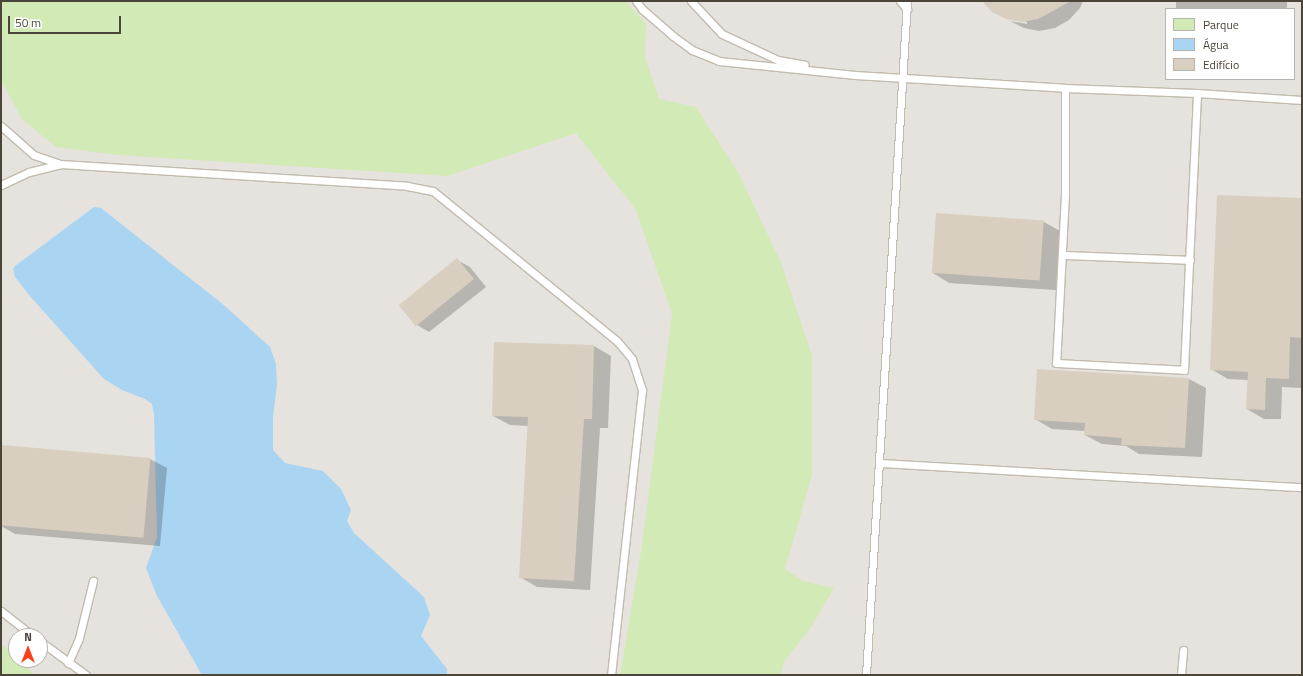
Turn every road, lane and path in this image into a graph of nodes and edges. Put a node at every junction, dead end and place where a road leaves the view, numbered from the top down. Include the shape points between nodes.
1 (636, 1) edge
2 (691, 1) edge
3 (900, 1) edge
4 (907, 5) edge
5 (855, 75) junction
6 (902, 78) junction
7 (1066, 88) junction
8 (1197, 93) junction
9 (1302, 100) edge
10 (1, 126) edge
11 (60, 164) junction
12 (1, 185) edge
13 (1062, 255) junction
14 (1190, 260) junction
15 (880, 463) junction
16 (1302, 487) edge
17 (93, 581) dead end
18 (1, 610) edge
19 (23, 628) edge
20 (48, 647) edge
21 (1183, 650) dead end
22 (68, 663) junction
23 (86, 675) edge
24 (611, 675) edge
25 (866, 675) edge
26 (1181, 675) edge

1 - 5 lane via 642,9 692,50 719,61
2 - 5 lane via 722,34 778,60
3 - 4 lane
4 - 6 lane
5 - 6 lane
6 - 7 lane
6 - 15 lane
7 - 8 lane
7 - 13 lane via 1066,194
8 - 9 lane
8 - 14 lane
10 - 11 lane via 34,155
11 - 12 lane via 29,172
11 - 24 lane via 407,186 433,191 617,341 632,359 642,390
13 - 14 lane
13 - 14 lane via 1056,362 1184,370
15 - 16 lane
15 - 25 lane
17 - 22 lane via 79,638
18 - 19 lane
20 - 22 lane
21 - 26 lane
22 - 23 lane

